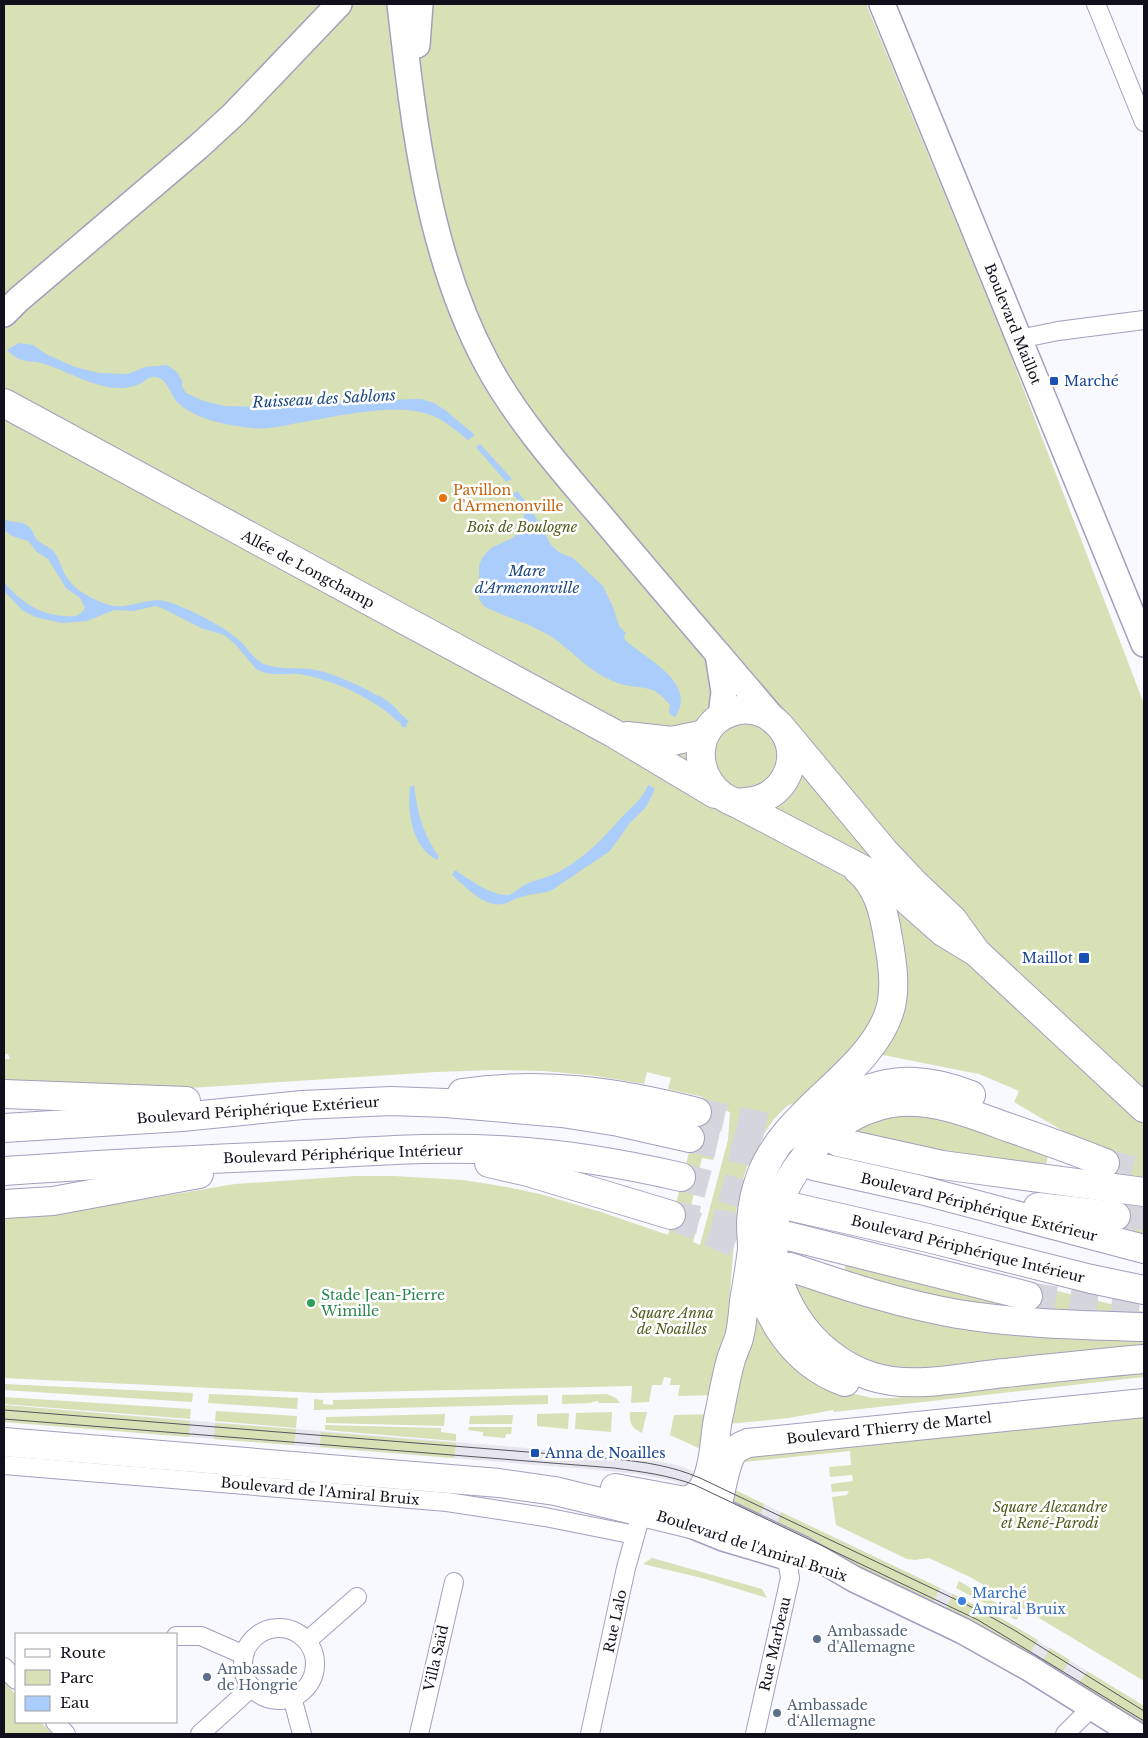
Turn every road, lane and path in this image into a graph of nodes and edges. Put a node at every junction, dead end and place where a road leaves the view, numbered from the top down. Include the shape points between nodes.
1 (322, 4) edge
2 (339, 4) edge
3 (400, 4) edge
4 (420, 4) edge
5 (882, 4) edge
6 (1096, 4) edge
7 (292, 52) junction
8 (414, 113) junction
9 (1144, 122) edge
10 (4, 314) edge
11 (1144, 320) edge
12 (1019, 339) junction
13 (4, 403) edge
14 (1144, 644) edge
15 (718, 654) junction
16 (713, 725) junction
17 (783, 729) junction
18 (613, 734) junction
19 (731, 801) junction
20 (849, 863) junction
21 (976, 952) junction
22 (4, 1094) edge
23 (391, 1101) junction
24 (302, 1105) junction
25 (1144, 1108) edge
26 (697, 1112) tunnel mouth
27 (4, 1128) edge
28 (690, 1138) tunnel mouth
29 (783, 1138) junction
30 (838, 1142) tunnel mouth
31 (404, 1150) junction
32 (1076, 1151) junction
33 (306, 1155) junction
34 (1105, 1163) tunnel mouth
35 (814, 1166) tunnel mouth
36 (4, 1171) edge
37 (681, 1177) tunnel mouth
38 (1144, 1192) edge
39 (946, 1198) junction
40 (4, 1204) edge
41 (793, 1207) tunnel mouth
42 (671, 1215) dead end
43 (1116, 1216) tunnel mouth
44 (788, 1236) tunnel mouth
45 (752, 1248) junction
46 (1144, 1249) edge
47 (790, 1267) tunnel mouth
48 (1144, 1290) edge
49 (1028, 1296) tunnel mouth
50 (1144, 1327) edge
51 (1144, 1359) edge
52 (927, 1382) junction
53 (1144, 1388) edge
54 (1144, 1402) edge
55 (4, 1442) edge
56 (714, 1453) junction
57 (4, 1465) edge
58 (533, 1488) junction
59 (719, 1511) junction
60 (688, 1513) junction
61 (652, 1514) junction
62 (634, 1535) junction
63 (780, 1555) junction
64 (854, 1579) junction
65 (454, 1582) dead end
66 (357, 1598) dead end
67 (178, 1636) edge
68 (307, 1641) junction
69 (244, 1655) junction
70 (4, 1667) edge
71 (15, 1679) edge
72 (252, 1687) junction
73 (292, 1697) junction
74 (1092, 1707) junction
75 (56, 1723) edge
76 (66, 1734) edge
77 (200, 1734) edge
78 (302, 1734) edge
79 (419, 1734) edge
80 (590, 1734) edge
81 (755, 1734) edge
82 (1065, 1734) edge
83 (1135, 1734) edge

1 - 7 street
2 - 7 street
3 - 8 street
4 - 8 street
5 - 12 street, Boulevard Maillot
6 - 9 street
7 - 10 street via 198,147
8 - 15 street via 426,188 438,235 453,284 486,363 505,395 566,475
11 - 12 street
12 - 14 street, Boulevard Maillot
13 - 18 main road, Allée de Longchamp
15 - 16 street via 724,692
15 - 17 street
16 - 17 main road via 729,712 745,709 766,714
16 - 18 main road, Allée de Longchamp via 672,741
16 - 19 main road via 700,749 701,767 709,784
17 - 19 main road via 792,754 782,783 761,799
17 - 21 main road via 884,851 953,920
18 - 19 main road, Allée de Longchamp
19 - 20 main road, Allée de Longchamp
20 - 21 main road via 890,885 943,932
20 - 29 main road via 863,874 881,905 891,957 891,1006 884,1024 864,1054
21 - 25 main road
22 - 24 main road
23 - 24 main road, Boulevard Périphérique Extérieur
23 - 26 main road via 539,1087 599,1092
23 - 28 main road, Boulevard Périphérique Extérieur via 562,1113
24 - 27 main road, Boulevard Périphérique Extérieur via 182,1117
29 - 32 main road via 848,1097 885,1085 913,1081 976,1096
29 - 45 main road via 760,1177 753,1205
30 - 38 main road via 942,1165
31 - 33 main road, Boulevard Périphérique Intérieur
31 - 37 main road, Boulevard Périphérique Intérieur via 496,1150 549,1154
31 - 42 main road via 441,1153 528,1172
32 - 34 main road
32 - 52 main road via 950,1107 898,1102 874,1108 836,1127 797,1167 781,1198 774,1225 773,1247 777,1275 795,1316 818,1344 852,1369 887,1380
33 - 36 main road, Boulevard Périphérique Intérieur
33 - 40 main road via 52,1201
35 - 39 main road, Boulevard Périphérique Extérieur
39 - 43 main road
39 - 46 main road, Boulevard Périphérique Extérieur
41 - 48 main road, Boulevard Périphérique Intérieur
44 - 49 main road
45 - 52 main road via 757,1278 771,1314 788,1342 808,1362 836,1378 858,1385
45 - 56 main road via 740,1330 730,1363
47 - 50 main road via 894,1300 957,1314 1006,1320
51 - 52 main road
53 - 56 main road, Boulevard Thierry de Martel via 846,1418 733,1433 722,1440
54 - 59 main road, Boulevard Thierry de Martel via 740,1446 730,1456
55 - 58 main road, Boulevard de l'Amiral Bruix via 466,1479
56 - 60 main road via 705,1485 694,1498
57 - 62 street, Boulevard de l'Amiral Bruix via 447,1502
58 - 60 main road, Boulevard de l'Amiral Bruix via 606,1487
58 - 61 main road, Boulevard de l'Amiral Bruix
59 - 60 main road via 715,1520 706,1526 699,1526
59 - 64 street, Boulevard de l'Amiral Bruix via 804,1550
60 - 61 main road, Boulevard de l'Amiral Bruix
60 - 63 street, Boulevard de l'Amiral Bruix via 723,1538
61 - 62 street, Rue Lalo via 643,1518
62 - 80 street, Rue Lalo
63 - 64 street, Boulevard de l'Amiral Bruix
63 - 81 street, Rue Marbeau via 788,1565 790,1578
64 - 74 street, Boulevard de l'Amiral Bruix via 971,1635
65 - 79 street, Villa Saïd
66 - 68 street
67 - 69 street via 201,1636
68 - 69 street via 288,1629 266,1630 248,1644
68 - 73 street via 314,1656 314,1673 302,1691
69 - 72 street via 243,1666
70 - 71 street
72 - 73 street via 270,1698
72 - 77 street
73 - 78 street
74 - 82 street
74 - 83 street, Boulevard de l'Amiral Bruix
75 - 76 street

